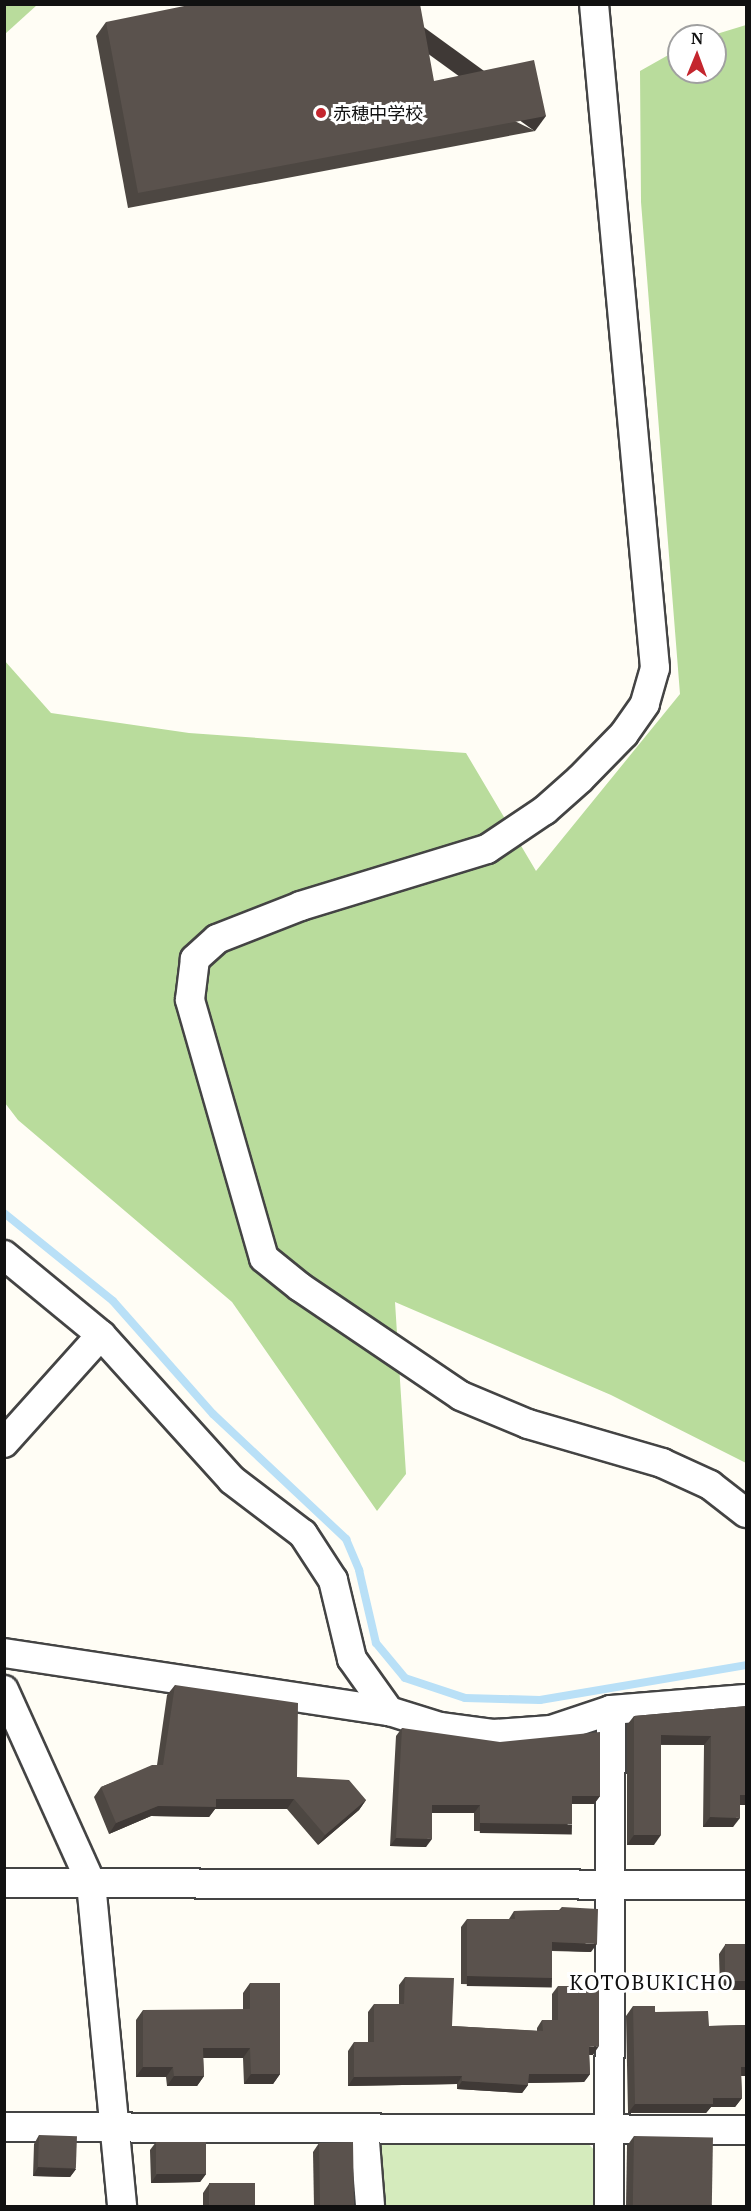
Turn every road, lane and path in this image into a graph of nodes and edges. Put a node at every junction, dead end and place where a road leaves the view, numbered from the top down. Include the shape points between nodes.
1 (594, 4) edge
2 (4, 1255) edge
3 (101, 1335) junction
4 (4, 1443) edge
5 (747, 1513) edge
6 (4, 1653) edge
7 (4, 1690) edge
8 (747, 1699) edge
9 (612, 1710) junction
10 (389, 1711) junction
11 (4, 1883) edge
12 (91, 1883) junction
13 (608, 1884) junction
14 (747, 1885) edge
15 (4, 2127) edge
16 (116, 2127) junction
17 (364, 2129) junction
18 (609, 2130) junction
19 (747, 2130) edge
20 (122, 2206) edge
21 (370, 2206) edge
22 (609, 2206) edge

1 - 5 street via 655,668 645,704 624,734 580,779 545,810 488,849 301,906 217,939 195,959 190,1000 264,1258 300,1287 461,1396 528,1424 662,1463 710,1485
2 - 3 street
3 - 4 street
3 - 10 street via 232,1480 303,1534 333,1580 352,1659
6 - 10 street
7 - 12 street
8 - 9 street
9 - 10 street via 551,1730 493,1734 440,1727
9 - 13 street
11 - 12 street
12 - 13 street
12 - 16 street
13 - 14 street
13 - 18 street
15 - 16 street
16 - 17 street
16 - 20 street
17 - 18 street
17 - 21 street
18 - 19 street
18 - 22 street

